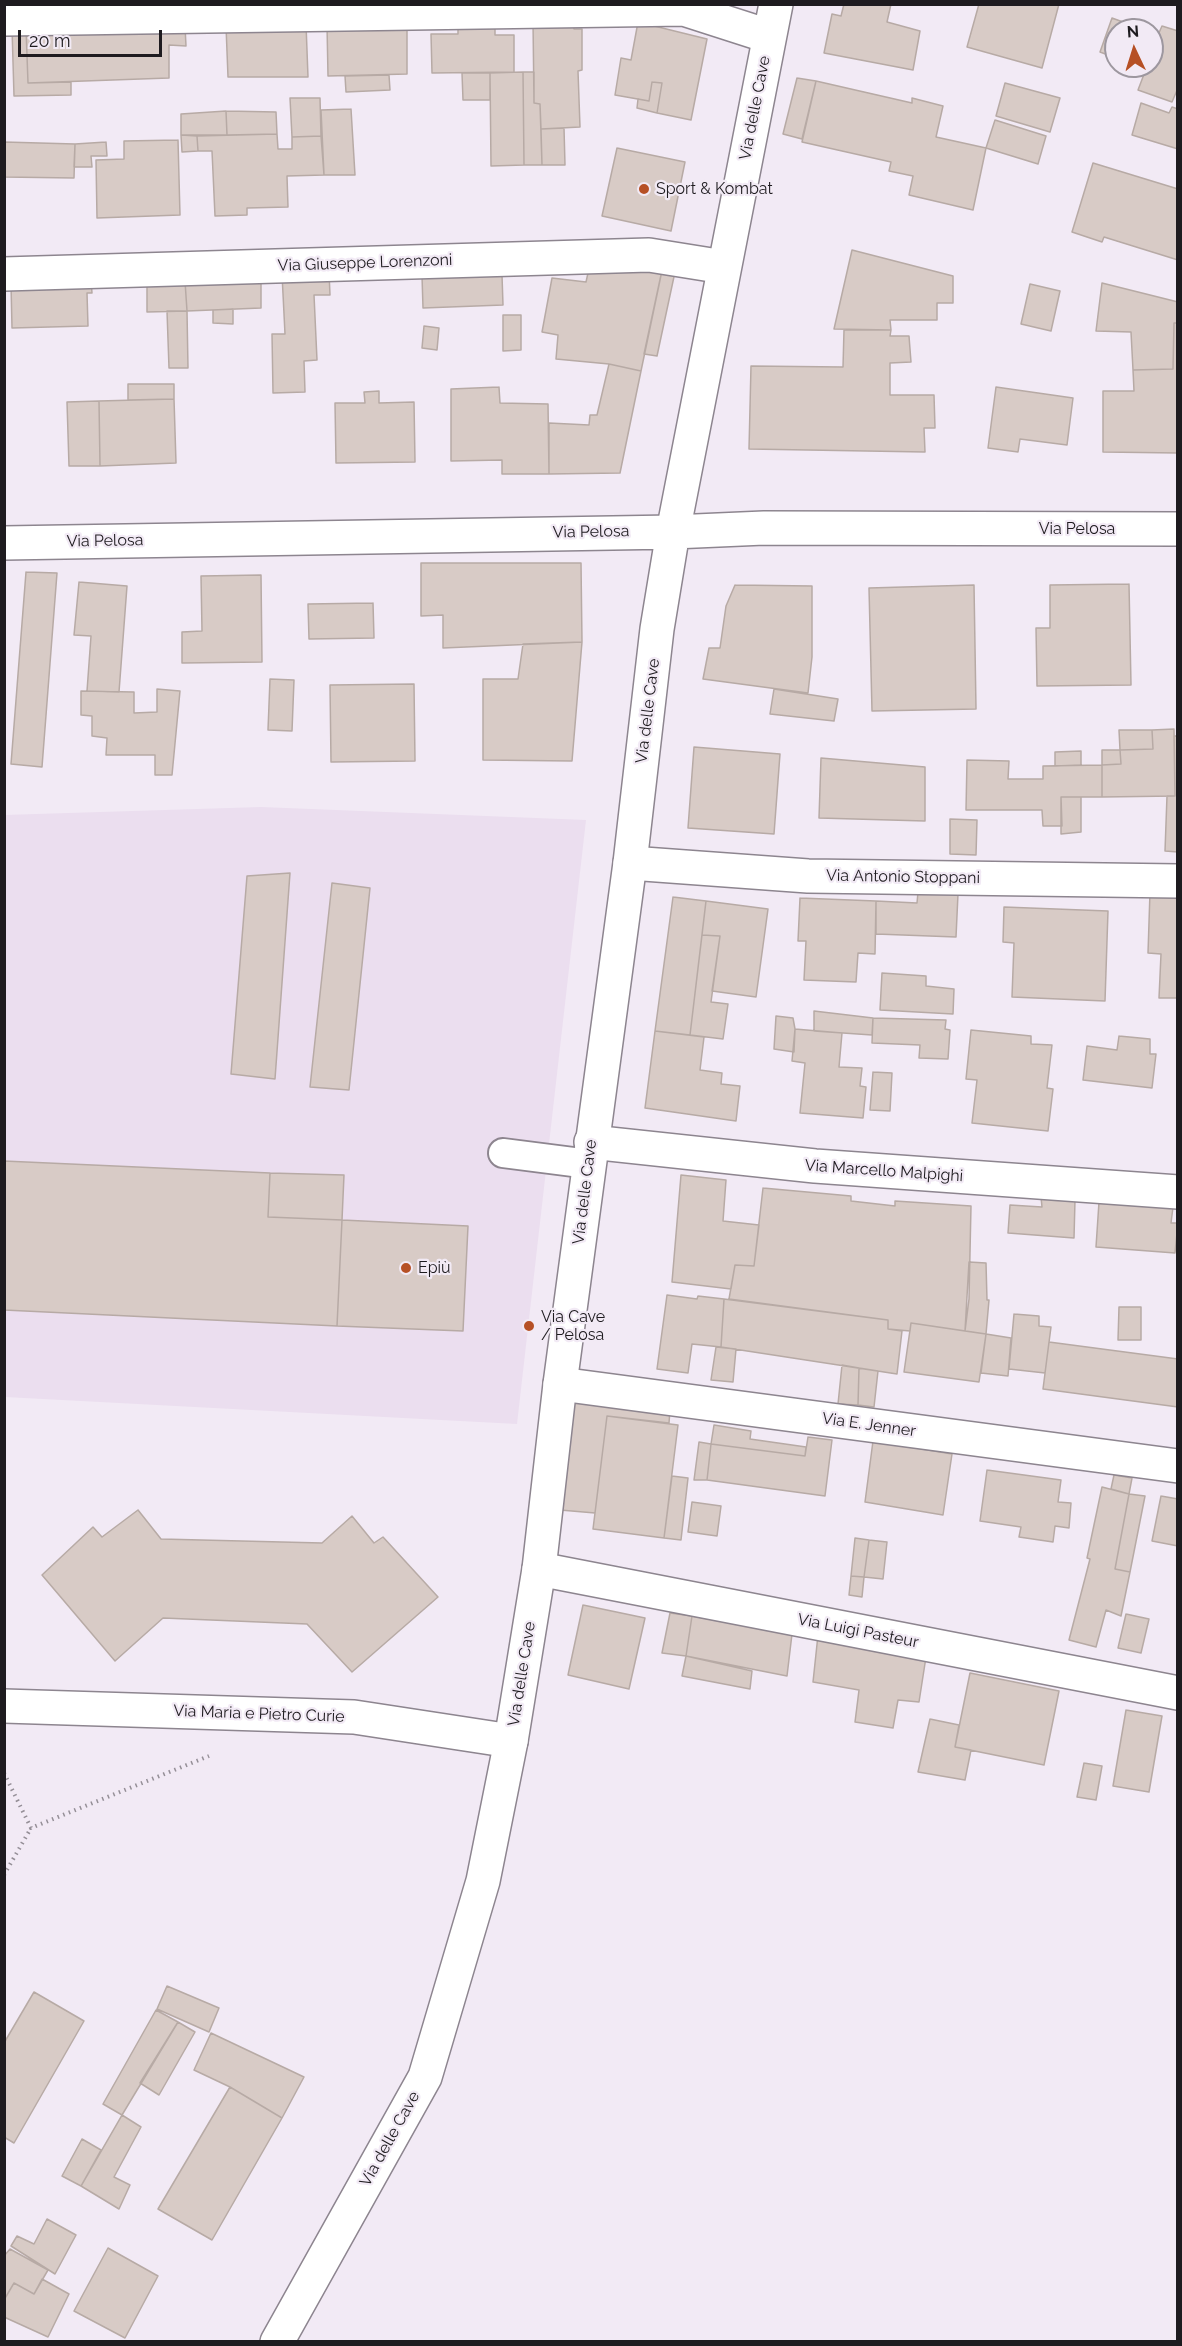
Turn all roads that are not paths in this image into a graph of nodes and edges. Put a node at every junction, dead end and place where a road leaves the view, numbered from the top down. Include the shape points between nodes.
1 (776, 4) edge
2 (4, 19) edge
3 (768, 36) junction
4 (724, 267) junction
5 (4, 274) edge
6 (1178, 529) edge
7 (673, 532) junction
8 (4, 543) edge
9 (630, 863) junction
10 (1178, 881) edge
11 (503, 1153) dead end
12 (590, 1153) junction
13 (1178, 1192) edge
14 (560, 1384) junction
15 (1178, 1466) edge
16 (539, 1569) junction
17 (1178, 1694) edge
18 (4, 1706) edge
19 (511, 1741) junction
20 (277, 2342) edge

1 - 3 street, Via delle Cave
2 - 3 street via 684,9
3 - 4 street, Via delle Cave
4 - 5 street, Via Giuseppe Lorenzoni via 649,255
4 - 7 street, Via delle Cave
6 - 7 street, Via Pelosa via 764,528
7 - 8 street, Via Pelosa
7 - 9 street, Via delle Cave via 657,629
9 - 10 street, Via Antonio Stoppani via 808,876
9 - 12 street, Via delle Cave
11 - 12 lane
12 - 13 street, Via Marcello Malpighi
12 - 14 street, Via delle Cave
14 - 15 street, Via E. Jenner
14 - 16 street, Via delle Cave
16 - 17 street, Via Luigi Pasteur
16 - 19 street, Via delle Cave
18 - 19 street, Via Maria e Pietro Curie via 354,1717
19 - 20 street, Via delle Cave via 483,1881 425,2077

